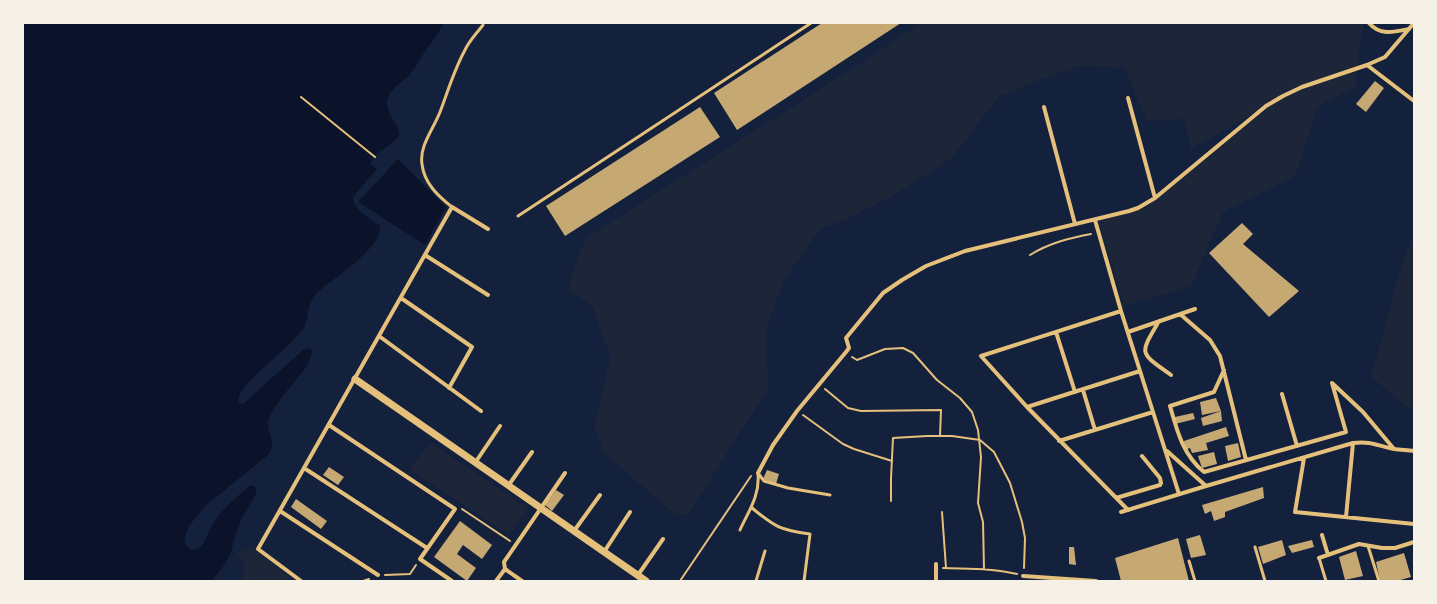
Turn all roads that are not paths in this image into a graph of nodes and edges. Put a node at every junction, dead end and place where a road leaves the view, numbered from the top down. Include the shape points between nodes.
1 (811, 23) edge
2 (1369, 23) edge
3 (1414, 23) edge
4 (483, 25) dead end
5 (1409, 29) junction
6 (1367, 65) junction
7 (1128, 98) dead end
8 (1414, 101) edge
9 (1044, 107) dead end
10 (1155, 198) junction
11 (452, 208) junction
12 (518, 216) dead end
13 (1095, 220) junction
14 (1075, 224) junction
15 (488, 229) dead end
16 (425, 256) junction
17 (488, 295) dead end
18 (401, 298) junction
19 (1195, 309) dead end
20 (1121, 311) junction
21 (1180, 314) junction
22 (1159, 321) junction
23 (1056, 332) junction
24 (1128, 332) junction
25 (379, 336) junction
26 (1224, 370) junction
27 (1140, 371) junction
28 (1171, 375) dead end
29 (355, 379) junction
30 (449, 388) junction
31 (1083, 390) junction
32 (1075, 392) junction
33 (1282, 394) dead end
34 (1027, 408) junction
35 (481, 410) dead end
36 (1153, 412) junction
37 (329, 425) junction
38 (500, 426) dead end
39 (1095, 430) junction
40 (1059, 441) junction
41 (1353, 443) junction
42 (1297, 446) junction
43 (1394, 449) junction
44 (1166, 450) junction
45 (1414, 451) edge
46 (532, 452) dead end
47 (1142, 456) dead end
48 (1304, 458) junction
49 (1246, 460) junction
50 (474, 463) junction
51 (304, 468) junction
52 (565, 473) dead end
53 (758, 473) junction
54 (507, 486) junction
55 (1206, 486) junction
56 (1179, 494) junction
57 (600, 495) dead end
58 (830, 495) dead end
59 (1116, 498) junction
60 (752, 508) junction
61 (540, 509) junction
62 (1128, 510) junction
63 (280, 511) junction
64 (630, 512) dead end
65 (1121, 512) dead end
66 (1346, 517) junction
67 (1414, 524) edge
68 (740, 530) dead end
69 (574, 531) junction
70 (1322, 535) dead end
71 (663, 539) dead end
72 (1414, 542) edge
73 (1368, 546) junction
74 (1255, 547) dead end
75 (427, 548) junction
76 (765, 551) dead end
77 (604, 552) junction
78 (1328, 555) junction
79 (1319, 558) joint
80 (1189, 561) dead end
81 (936, 566) road end
82 (505, 569) junction
83 (378, 575) road end
84 (638, 575) junction
85 (1023, 576) road end
86 (301, 581) edge
87 (452, 581) edge
88 (496, 581) edge
89 (522, 581) edge
90 (646, 581) edge
91 (756, 581) edge
92 (804, 581) edge
93 (936, 581) edge
94 (1096, 581) edge
95 (1195, 581) edge
96 (1265, 581) edge
97 (1326, 581) edge
98 (1379, 581) edge

1 - 12 lane
2 - 5 street via 1373,28 1387,33
3 - 5 street
4 - 11 lane via 465,49 453,74 421,162 431,187
5 - 6 street via 1385,57
6 - 8 street
6 - 10 street via 1302,87 1266,106
7 - 10 street
9 - 14 street
10 - 13 street via 1138,208
11 - 15 street
11 - 16 street
13 - 14 street
13 - 20 street
14 - 53 street via 965,251 926,266 883,293 846,338 849,348 797,411
16 - 17 street
16 - 18 street
18 - 25 street
18 - 30 street via 472,347
19 - 21 street
20 - 23 street
20 - 24 street
21 - 22 street
21 - 26 street via 1210,340 1220,356
22 - 24 street
22 - 28 street via 1146,343 1145,352 1148,358
23 - 32 street
23 - 34 street via 981,356
24 - 27 street
25 - 29 street
25 - 30 street
26 - 49 street
26 - 49 street via 1214,392 1170,406 1182,445 1204,472
27 - 31 street
27 - 36 street
29 - 37 street
29 - 50 street
30 - 35 street
31 - 32 street
31 - 39 street
32 - 34 street
33 - 42 street
34 - 40 street
36 - 39 street
36 - 44 street
37 - 51 street
37 - 75 street via 455,509
38 - 50 street
39 - 40 street
40 - 59 street
41 - 43 street via 1374,443
41 - 48 street
41 - 66 street
42 - 43 street via 1346,432 1332,384 1363,412
42 - 49 street
43 - 45 street
44 - 55 street
44 - 56 street
46 - 54 street
47 - 59 street via 1162,483
48 - 55 street
48 - 66 street via 1295,512
50 - 54 street
51 - 63 street
51 - 75 street
52 - 61 street
53 - 58 lane via 764,481
53 - 60 lane via 758,490
54 - 61 street
55 - 56 street
56 - 62 street
57 - 69 street
59 - 62 street
60 - 68 lane
60 - 92 lane via 777,527 810,534
61 - 69 street
61 - 82 street via 504,562
62 - 65 street
63 - 83 street
63 - 86 street via 258,549
64 - 77 street
66 - 67 street
69 - 77 street
70 - 78 street
71 - 84 street
72 - 73 street via 1394,548
73 - 78 street via 1359,544
73 - 98 lane
74 - 96 lane
75 - 87 street via 420,560
76 - 91 lane
77 - 84 street
78 - 79 street
79 - 97 lane
80 - 95 lane
81 - 93 street
82 - 88 street
82 - 89 street
84 - 90 street
85 - 94 street

